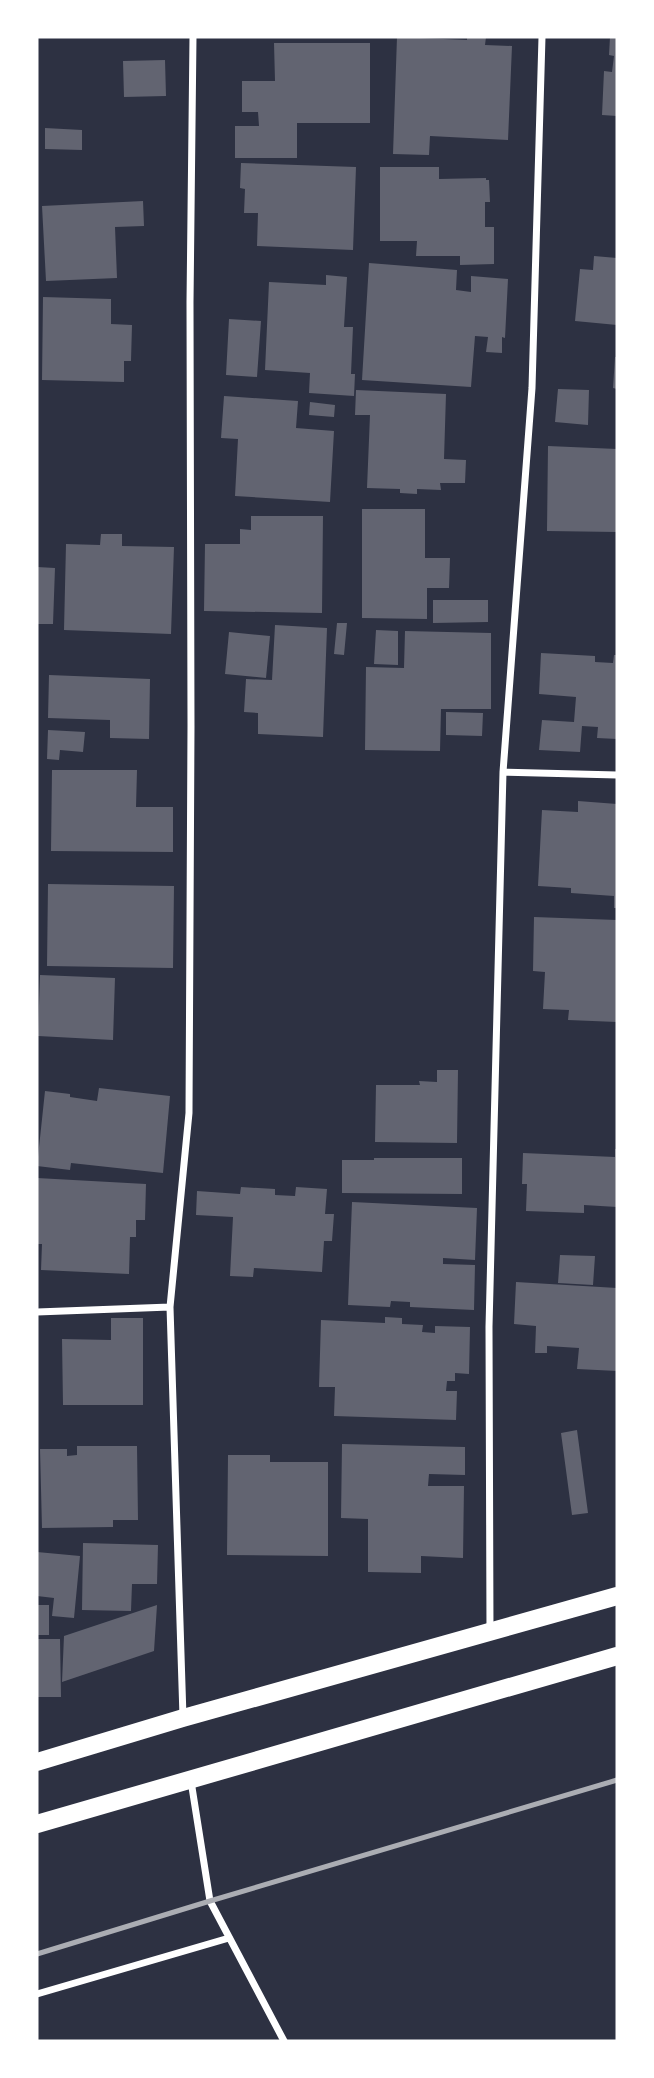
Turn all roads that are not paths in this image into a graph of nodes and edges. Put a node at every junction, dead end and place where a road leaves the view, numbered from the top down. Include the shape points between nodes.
1 (193, 37) edge
2 (542, 37) edge
3 (503, 772) junction
4 (617, 775) edge
5 (170, 1307) junction
6 (37, 1312) edge
7 (617, 1596) edge
8 (490, 1632) junction
9 (617, 1656) edge
10 (183, 1718) junction
11 (37, 1762) edge
12 (191, 1780) junction
13 (37, 1824) edge
14 (229, 1938) junction
15 (37, 1994) edge
16 (284, 2041) edge

1 - 5 street via 189,1113
2 - 3 street via 532,388
3 - 4 street
3 - 8 street via 489,1327
5 - 6 street
5 - 10 street
7 - 8 main road
8 - 10 main road
9 - 12 main road
10 - 11 main road
12 - 13 main road
12 - 14 street via 210,1901
14 - 15 street
14 - 16 street

